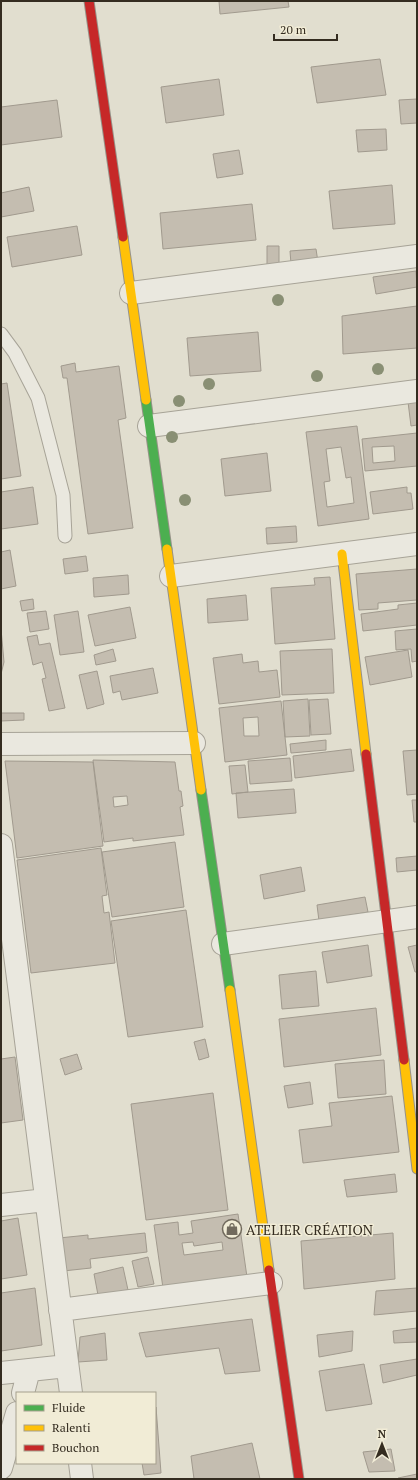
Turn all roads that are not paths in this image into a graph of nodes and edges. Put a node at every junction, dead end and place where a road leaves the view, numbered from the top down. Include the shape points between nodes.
1 (89, 1) edge
2 (417, 256) edge
3 (131, 293) junction
4 (1, 334) edge
5 (417, 391) edge
6 (150, 426) junction
7 (65, 536) dead end
8 (417, 544) edge
9 (342, 554) junction
10 (171, 576) junction
11 (194, 743) junction
12 (1, 744) edge
13 (1, 845) edge
14 (4, 890) edge
15 (417, 917) edge
16 (386, 921) junction
17 (223, 944) junction
18 (417, 1170) edge
19 (46, 1200) junction
20 (1, 1206) edge
21 (271, 1282) junction
22 (60, 1310) junction
23 (67, 1366) junction
24 (29, 1370) junction
25 (1, 1373) edge
26 (23, 1392) edge
27 (71, 1392) edge
28 (16, 1416) edge
29 (80, 1464) edge
30 (1, 1468) edge
31 (82, 1479) edge
32 (299, 1479) edge

1 - 3 street
2 - 3 street
3 - 6 street
4 - 7 lane via 15,353 38,398 62,495
5 - 6 street
6 - 10 street
8 - 9 street
9 - 10 street
9 - 16 street
10 - 11 street
11 - 12 street
11 - 17 street
13 - 14 street
14 - 19 street
15 - 16 street
16 - 17 street
16 - 18 street
17 - 21 street
19 - 20 street
19 - 22 street
21 - 22 street
21 - 32 street
22 - 23 street
23 - 24 street
23 - 27 street
24 - 25 street
24 - 26 street
28 - 30 street
29 - 31 street

